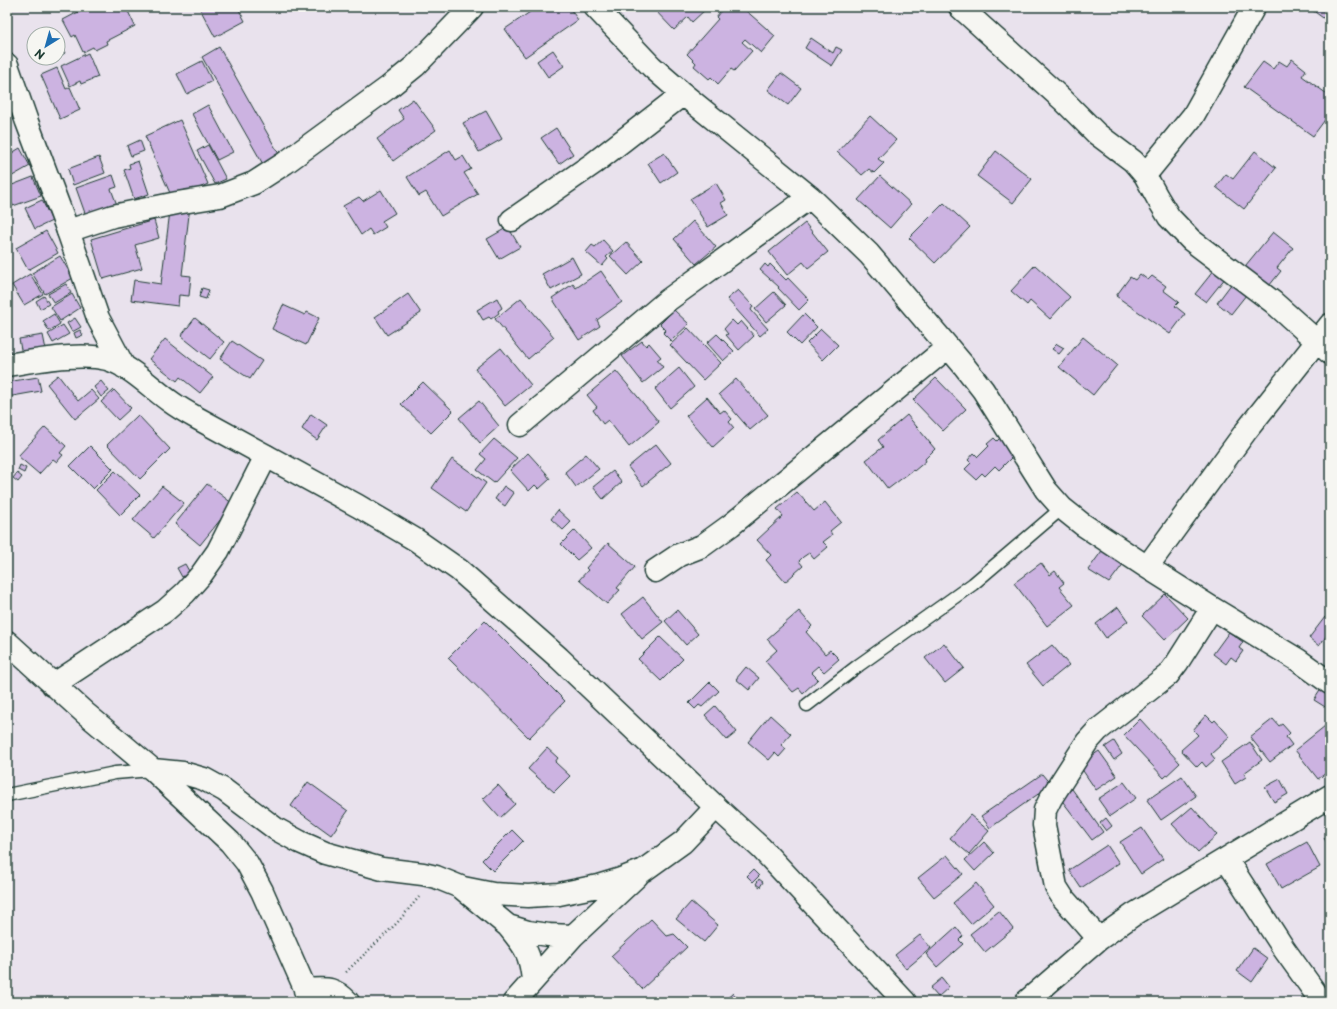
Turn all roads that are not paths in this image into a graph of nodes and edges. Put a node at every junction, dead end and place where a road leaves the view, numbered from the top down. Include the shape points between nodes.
1 (472, 7) edge
2 (595, 7) edge
3 (960, 7) edge
4 (1254, 7) edge
5 (7, 65) edge
6 (682, 94) junction
7 (1145, 175) junction
8 (810, 197) junction
9 (512, 220) dead end
10 (68, 231) junction
11 (1326, 340) edge
12 (948, 347) junction
13 (7, 365) edge
14 (124, 366) junction
15 (520, 425) dead end
16 (266, 456) junction
17 (1062, 508) junction
18 (1147, 567) junction
19 (655, 571) dead end
20 (1212, 608) junction
21 (7, 642) edge
22 (1330, 683) edge
23 (54, 685) junction
24 (807, 705) dead end
25 (153, 770) junction
26 (7, 795) edge
27 (1330, 796) edge
28 (716, 807) junction
29 (1226, 859) junction
30 (644, 870) junction
31 (462, 888) junction
32 (508, 926) junction
33 (573, 936) junction
34 (1098, 939) junction
35 (533, 980) junction
36 (308, 996) edge
37 (348, 1002) edge
38 (514, 1002) edge
39 (906, 1002) edge
40 (1026, 1002) edge
41 (1322, 1002) edge

1 - 10 street via 414,66 389,87 254,183 220,196 113,216
2 - 6 street via 652,67
3 - 7 street
4 - 7 street via 1193,116
5 - 10 street
6 - 8 street
6 - 9 street via 594,163
7 - 11 street via 1169,217 1191,240
8 - 12 street via 869,254
8 - 15 street via 668,300
10 - 14 street via 98,318
11 - 18 street via 1246,431
12 - 17 street via 983,390 1046,490
12 - 19 street via 731,525 702,546
13 - 14 street via 90,356 108,359
14 - 16 street via 171,402
16 - 23 street via 218,551 197,580 165,610
16 - 28 street via 416,540 459,570 559,658
17 - 18 street
17 - 24 lane via 973,584
18 - 20 street
20 - 22 street via 1298,660
20 - 34 street via 1168,675 1098,730 1087,742 1045,810 1044,825 1056,886
21 - 23 street
23 - 25 street
25 - 26 lane via 115,772
25 - 31 street via 183,773 204,779 224,790 276,829 325,853 382,869 436,877
25 - 36 street via 230,842 248,863
27 - 29 street
28 - 30 street via 683,842
28 - 39 street via 761,848
29 - 34 street
29 - 41 street via 1284,949
30 - 31 street via 621,879 559,894 493,894
30 - 33 street
31 - 32 street
32 - 33 street via 528,932
32 - 35 street via 524,946 531,962
33 - 35 street
34 - 40 street
35 - 38 street
36 - 37 street via 329,989 339,993

